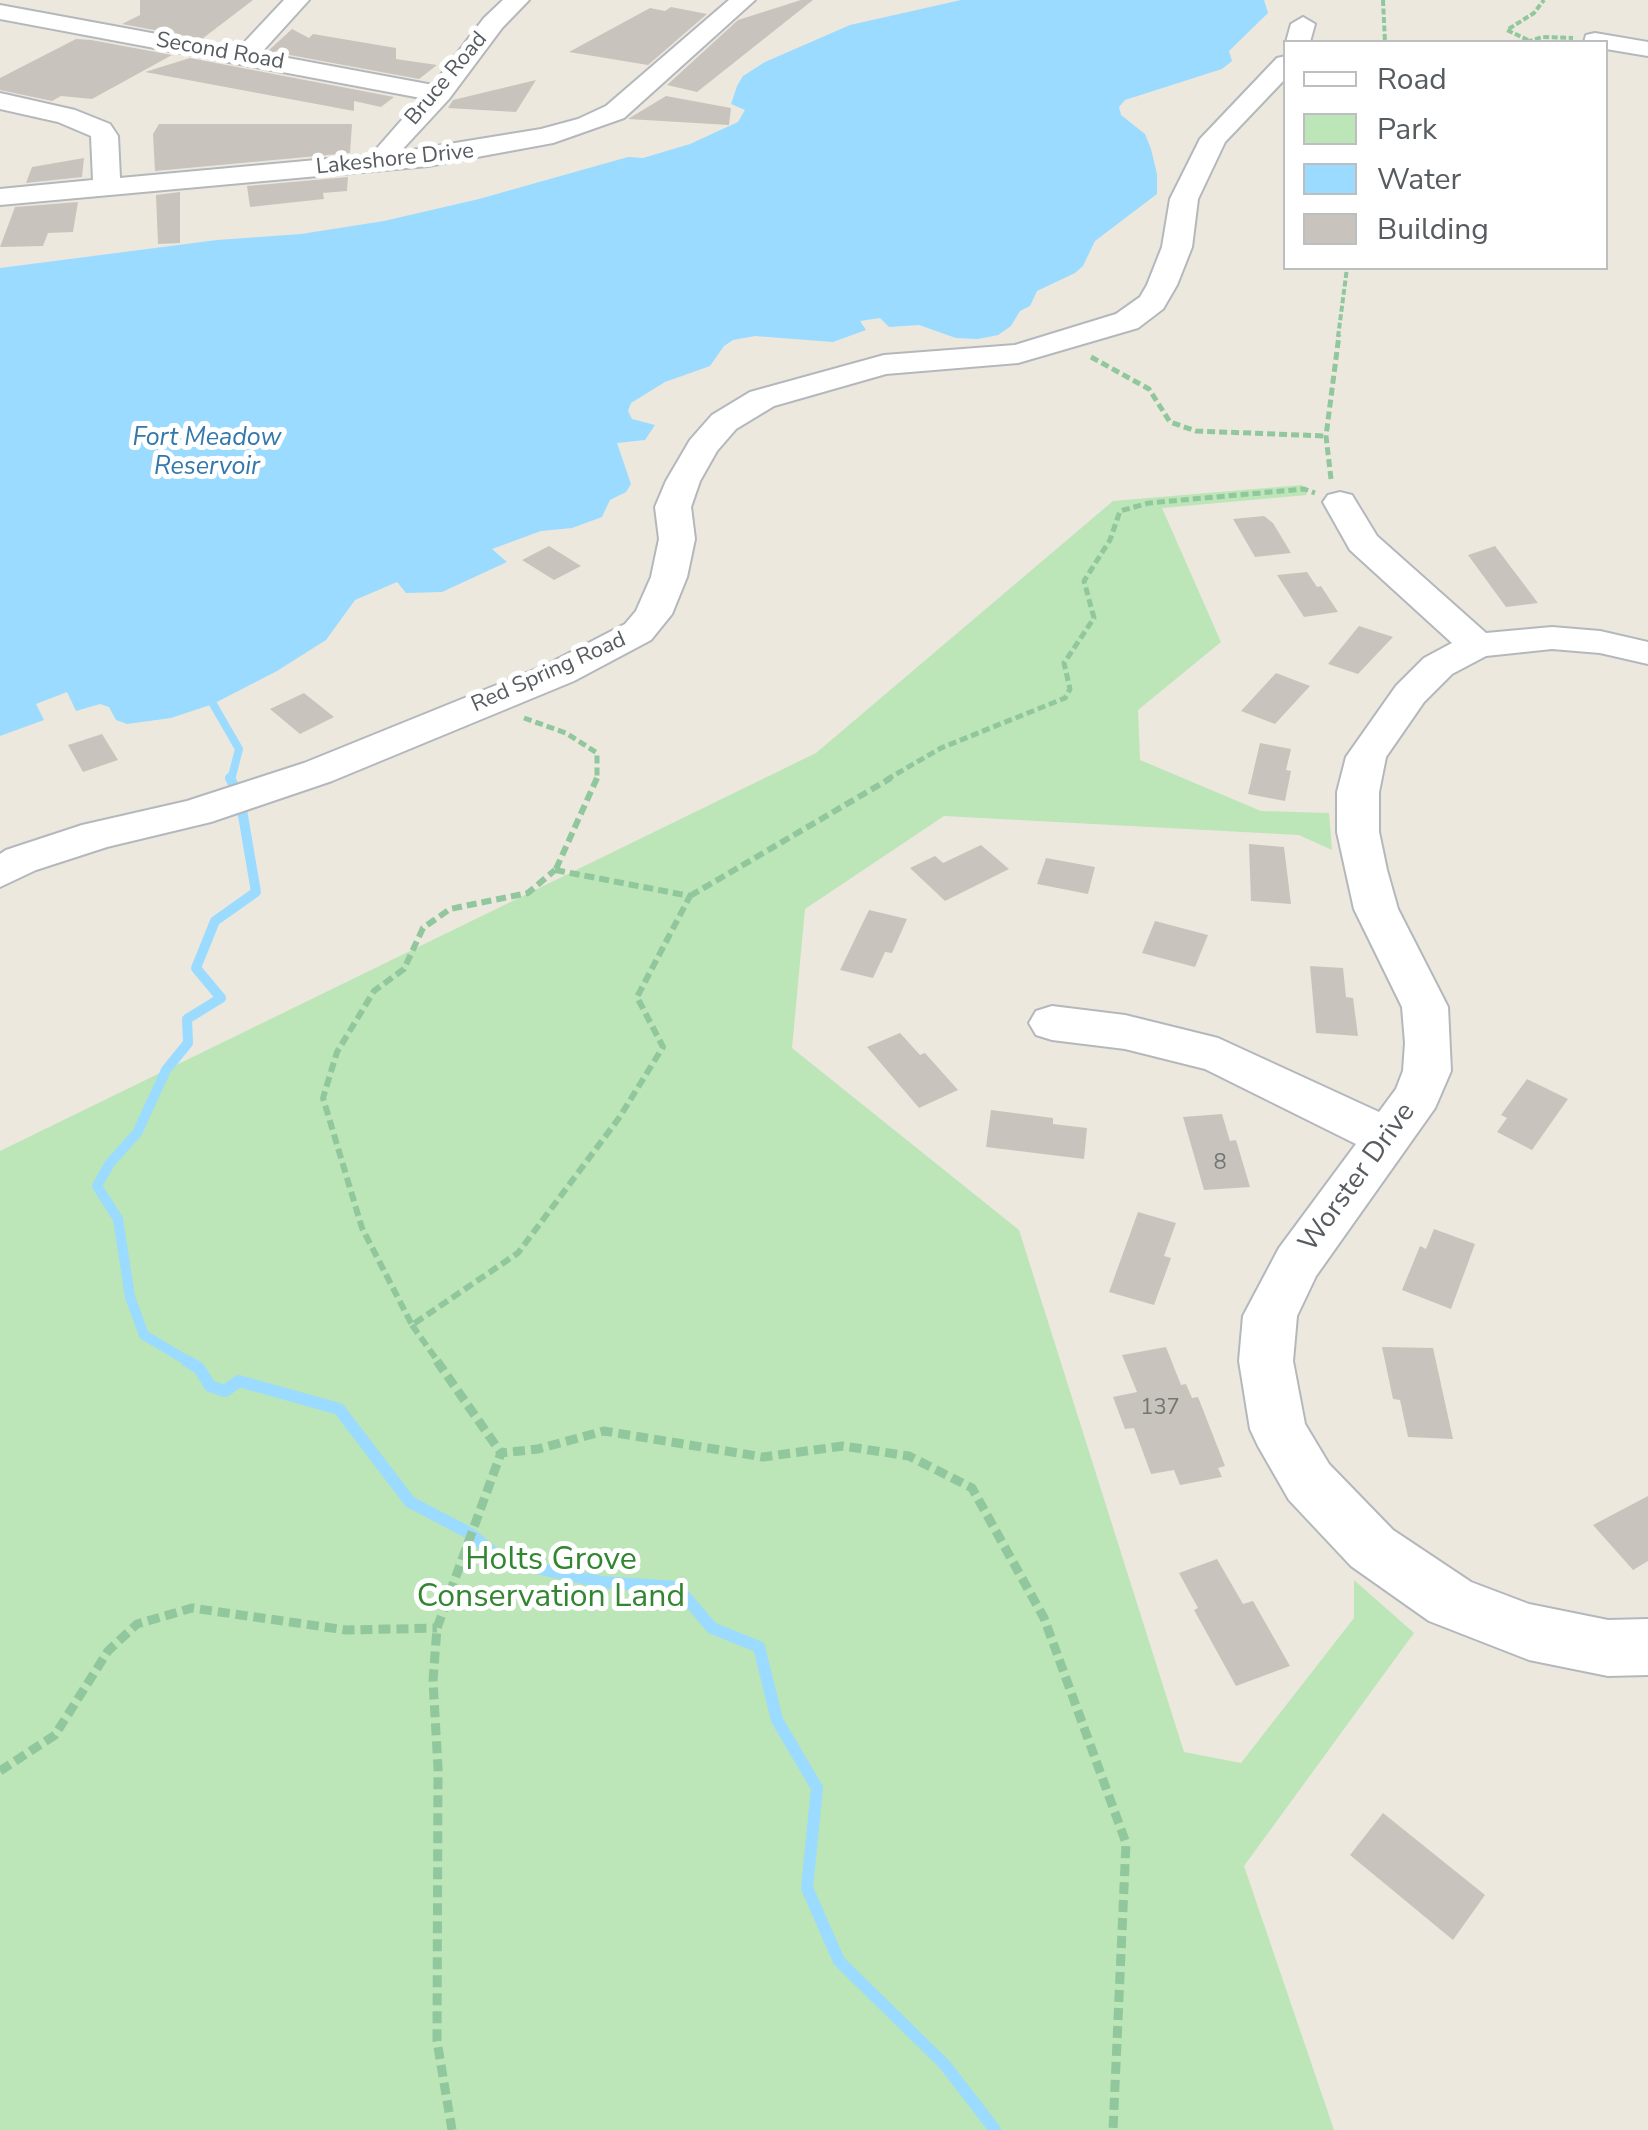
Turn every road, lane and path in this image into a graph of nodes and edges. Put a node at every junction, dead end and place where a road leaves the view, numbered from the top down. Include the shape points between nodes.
1 (297, 0) edge
2 (517, 0) edge
3 (742, 0) edge
4 (1383, 0) edge
5 (1544, 0) edge
6 (0, 12) edge
7 (1385, 40) edge
8 (1525, 40) edge
9 (1608, 42) edge
10 (1648, 49) edge
11 (244, 57) junction
12 (1283, 66) edge
13 (440, 94) junction
14 (0, 102) edge
15 (381, 162) junction
16 (108, 189) junction
17 (0, 197) edge
18 (1348, 270) edge
19 (1059, 344) junction
20 (1326, 436) junction
21 (1340, 502) junction
22 (1477, 646) junction
23 (1648, 653) edge
24 (493, 699) junction
25 (555, 870) junction
26 (0, 874) edge
27 (690, 896) junction
28 (1052, 1023) dead end
29 (1386, 1137) junction
30 (412, 1326) junction
31 (501, 1453) junction
32 (437, 1628) junction
33 (1648, 1647) edge
34 (0, 1771) edge
35 (452, 2130) edge
36 (1113, 2130) edge

1 - 11 street
2 - 13 street, Bruce Road
3 - 15 street, Lakeshore Drive via 602,119 476,152
4 - 7 path
5 - 8 path via 1506,30
6 - 11 street, Second Road
9 - 10 street
11 - 13 street, Second Road
12 - 19 street, Red Spring Road via 1202,157 1152,303 1128,322
13 - 15 street, Bruce Road
14 - 16 street via 101,130
15 - 16 street, Lakeshore Drive
16 - 17 street, Lakeshore Drive
18 - 20 path
19 - 20 path via 1137,379 1170,422 1196,431
19 - 24 street, Red Spring Road via 884,366 762,399 724,422 683,481 674,507 677,539 669,577 638,632
20 - 21 path
21 - 22 street via 1364,542
21 - 27 path via 1304,489 1120,511 1084,580 1094,618 1068,652 1065,698 941,748
22 - 23 street, Worster Drive via 1552,638
22 - 29 street, Worster Drive via 1438,666 1410,694 1366,758 1358,792 1364,870 1425,1007 1430,1043 1418,1095
24 - 25 path via 597,753 597,785
24 - 26 street, Red Spring Road via 318,772 196,812 97,834
25 - 27 path
25 - 30 path via 528,893 450,908 423,928 404,969 374,991 337,1052 323,1098 362,1228
27 - 30 path via 637,997 663,1047 619,1118 518,1253
28 - 29 street via 1218,1054
29 - 33 street, Worster Drive via 1298,1262 1270,1316 1266,1362 1278,1429 1309,1482 1372,1548 1450,1602 1528,1632 1608,1648
30 - 31 path
31 - 32 path
31 - 36 path via 604,1431 763,1457 843,1446 909,1456 972,1488 1044,1618 1126,1844
32 - 34 path via 346,1630 192,1608 137,1624 108,1650 55,1735
32 - 35 path via 437,2040

